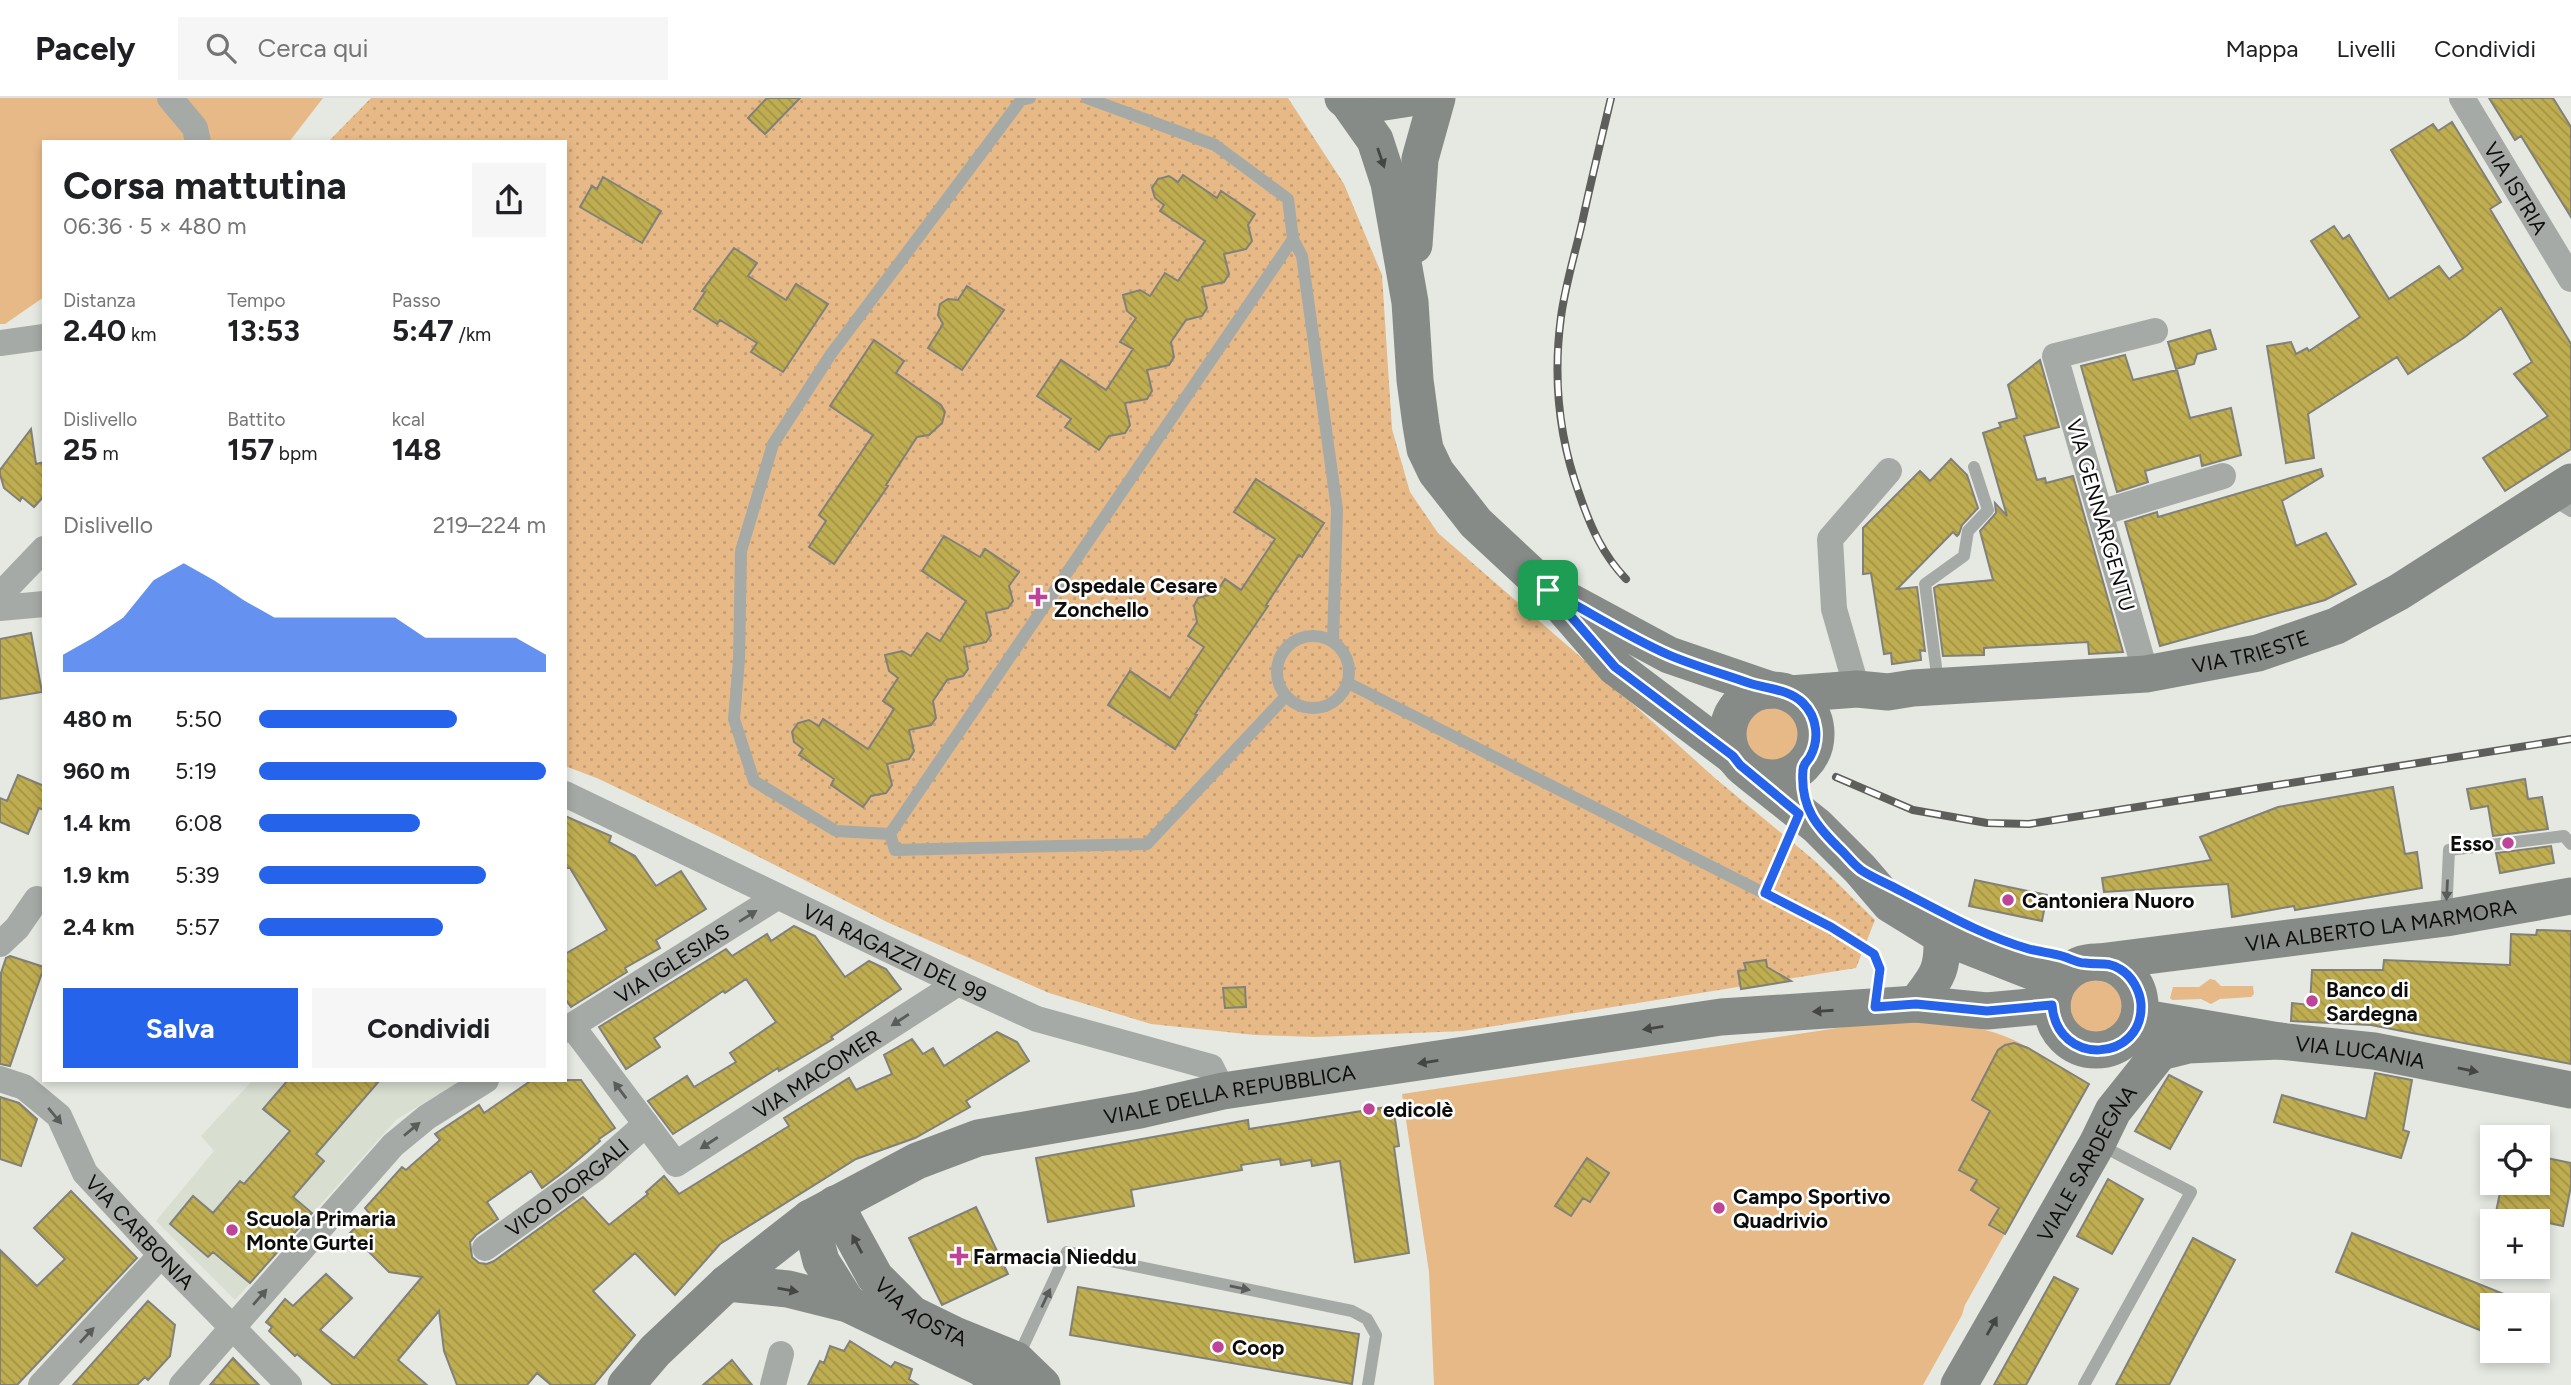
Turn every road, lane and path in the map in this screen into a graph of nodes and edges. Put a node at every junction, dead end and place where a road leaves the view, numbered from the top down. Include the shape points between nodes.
1 (170, 98) edge
2 (1030, 98) edge
3 (1087, 98) edge
4 (1409, 98) edge
5 (1437, 98) edge
6 (2462, 98) edge
7 (1345, 99) edge
8 (198, 140) edge
9 (1293, 239) junction
10 (2571, 279) edge
11 (1410, 302) junction
12 (2155, 331) dead end
13 (42, 337) edge
14 (0, 343) edge
15 (1974, 467) dead end
16 (1889, 471) dead end
17 (2223, 476) dead end
18 (2563, 497) edge
19 (2100, 513) junction
20 (42, 552) edge
21 (1548, 590) junction
22 (0, 595) edge
23 (42, 604) edge
24 (0, 608) edge
25 (1333, 642) junction
26 (2146, 674) junction
27 (1348, 683) junction
28 (1939, 686) junction
29 (1873, 690) junction
30 (1780, 692) junction
31 (1286, 696) junction
32 (1808, 758) junction
33 (1741, 764) junction
34 (567, 795) edge
35 (1808, 820) junction
36 (890, 834) junction
37 (2571, 844) edge
38 (1765, 893) junction
39 (2571, 896) edge
40 (40, 897) edge
41 (777, 897) junction
42 (0, 915) edge
43 (2446, 918) junction
44 (1942, 924) junction
45 (0, 944) edge
46 (2092, 963) junction
47 (958, 984) junction
48 (2053, 999) junction
49 (1916, 1004) junction
50 (1875, 1007) junction
51 (2140, 1026) junction
52 (569, 1028) edge
53 (2279, 1041) junction
54 (0, 1079) edge
55 (483, 1082) edge
56 (2571, 1090) edge
57 (1223, 1091) junction
58 (2113, 1111) junction
59 (646, 1124) junction
60 (2096, 1144) junction
61 (822, 1211) junction
62 (485, 1248) dead end
63 (161, 1255) junction
64 (727, 1283) junction
65 (848, 1304) junction
66 (233, 1327) junction
67 (781, 1354) dead end
68 (1020, 1377) edge
69 (41, 1385) edge
70 (182, 1385) edge
71 (289, 1385) edge
72 (626, 1385) edge
73 (773, 1385) edge
74 (1368, 1385) edge
75 (1959, 1385) edge
76 (2084, 1385) edge

1 - 8 street via 195,128
2 - 36 lane via 1021,100 816,377 773,444 741,551 734,719 754,780 836,831
3 - 9 lane via 1214,145 1288,199
4 - 7 street via 1378,103
5 - 11 street via 1420,159
6 - 10 street, VIA ISTRIA
7 -> 11 street via 1375,140 1389,183
9 - 25 lane via 1302,256 1337,509
9 - 36 lane
11 - 21 street via 1420,414 1426,449 1436,472 1476,523
12 - 19 street, VIA GENNARGENTU via 2055,356
13 - 14 street
15 - 28 lane via 1988,510 1968,531 1964,556 1925,584
16 - 29 street via 1830,539 1834,609
17 - 19 street
18 - 26 street, VIA TRIESTE via 2336,626 2258,653
19 - 26 street, VIA GENNARGENTU
20 - 22 street
21 - 30 street via 1669,655
21 - 33 street via 1615,667
23 - 24 street
25 - 27 lane via 1347,660
25 - 31 lane via 1322,637 1300,639 1282,653 1277,675
26 - 28 street, VIA TRIESTE
27 - 31 lane via 1336,701 1315,709
27 - 38 lane
28 - 29 street, VIA TRIESTE
29 - 30 street, VIA TRIESTE
29 - 32 street, VIA TRIESTE via 1834,723
30 - 32 street via 1810,712 1816,738
30 - 33 street via 1749,696 1733,712 1727,734
31 - 36 lane via 1147,845 895,850
32 - 33 street via 1791,774 1778,778 1764,778
32 - 35 street via 1802,794
33 - 35 street
34 - 41 street, VIA RAGAZZI DEL 99
35 - 38 lane
35 - 44 street via 1890,904
37 -> 43 lane via 2564,836 2449,850
38 - 50 lane via 1874,954 1880,969
39 - 43 street, VIA ALBERTO LA MARMORA
40 - 42 street
40 - 45 street
41 - 47 street, VIA RAGAZZI DEL 99
52 -> 41 street, VIA IGLESIAS
43 - 46 street, VIA ALBERTO LA MARMORA
44 - 46 street
44 - 48 street via 2044,976
44 - 49 street via 1939,974
46 - 48 street via 2069,971
46 - 51 street via 2120,969 2135,984
47 - 57 street, VIA RAGAZZI DEL 99 via 1038,1019 1211,1067
47 -> 59 street, VIA MACOMER via 676,1164
48 - 49 street, VIALE DELLA REPUBBLICA via 1987,1011
48 - 51 street via 2060,1031 2091,1051 2110,1049
49 - 50 street, VIALE DELLA REPUBBLICA
50 -> 57 street, VIALE DELLA REPUBBLICA via 1720,1017
51 - 53 street, VIA LUCANIA
51 - 58 street
59 -> 52 street
53 -> 56 street, VIA LUCANIA via 2374,1051
53 - 58 street, VIALE SARDEGNA via 2188,1045 2160,1052
54 -> 63 street, VIA CARBONIA via 24,1087 59,1116 85,1173
66 -> 55 street via 393,1145 427,1116
57 - 61 street, VIALE DELLA REPUBBLICA via 978,1138 917,1161
58 - 60 street, VIALE SARDEGNA
59 - 62 street, VICO DORGALI via 595,1169
75 -> 60 street, VIALE SARDEGNA
60 - 76 lane via 2191,1192
61 - 64 street, VIALE DELLA REPUBBLICA
61 - 65 street, VIA AOSTA via 821,1261
68 -> 61 street, VIA AOSTA via 955,1335 912,1314 874,1278
63 - 66 street, VIA CARBONIA
69 -> 63 street
64 -> 65 street, VIA AOSTA via 788,1289
64 - 72 street, VIALE DELLA REPUBBLICA
65 - 68 street, VIA AOSTA via 982,1368
66 - 70 street
66 - 71 street, VIA CARBONIA
67 - 73 street
68 -> 74 lane via 1068,1252 1352,1311 1367,1319 1376,1335

